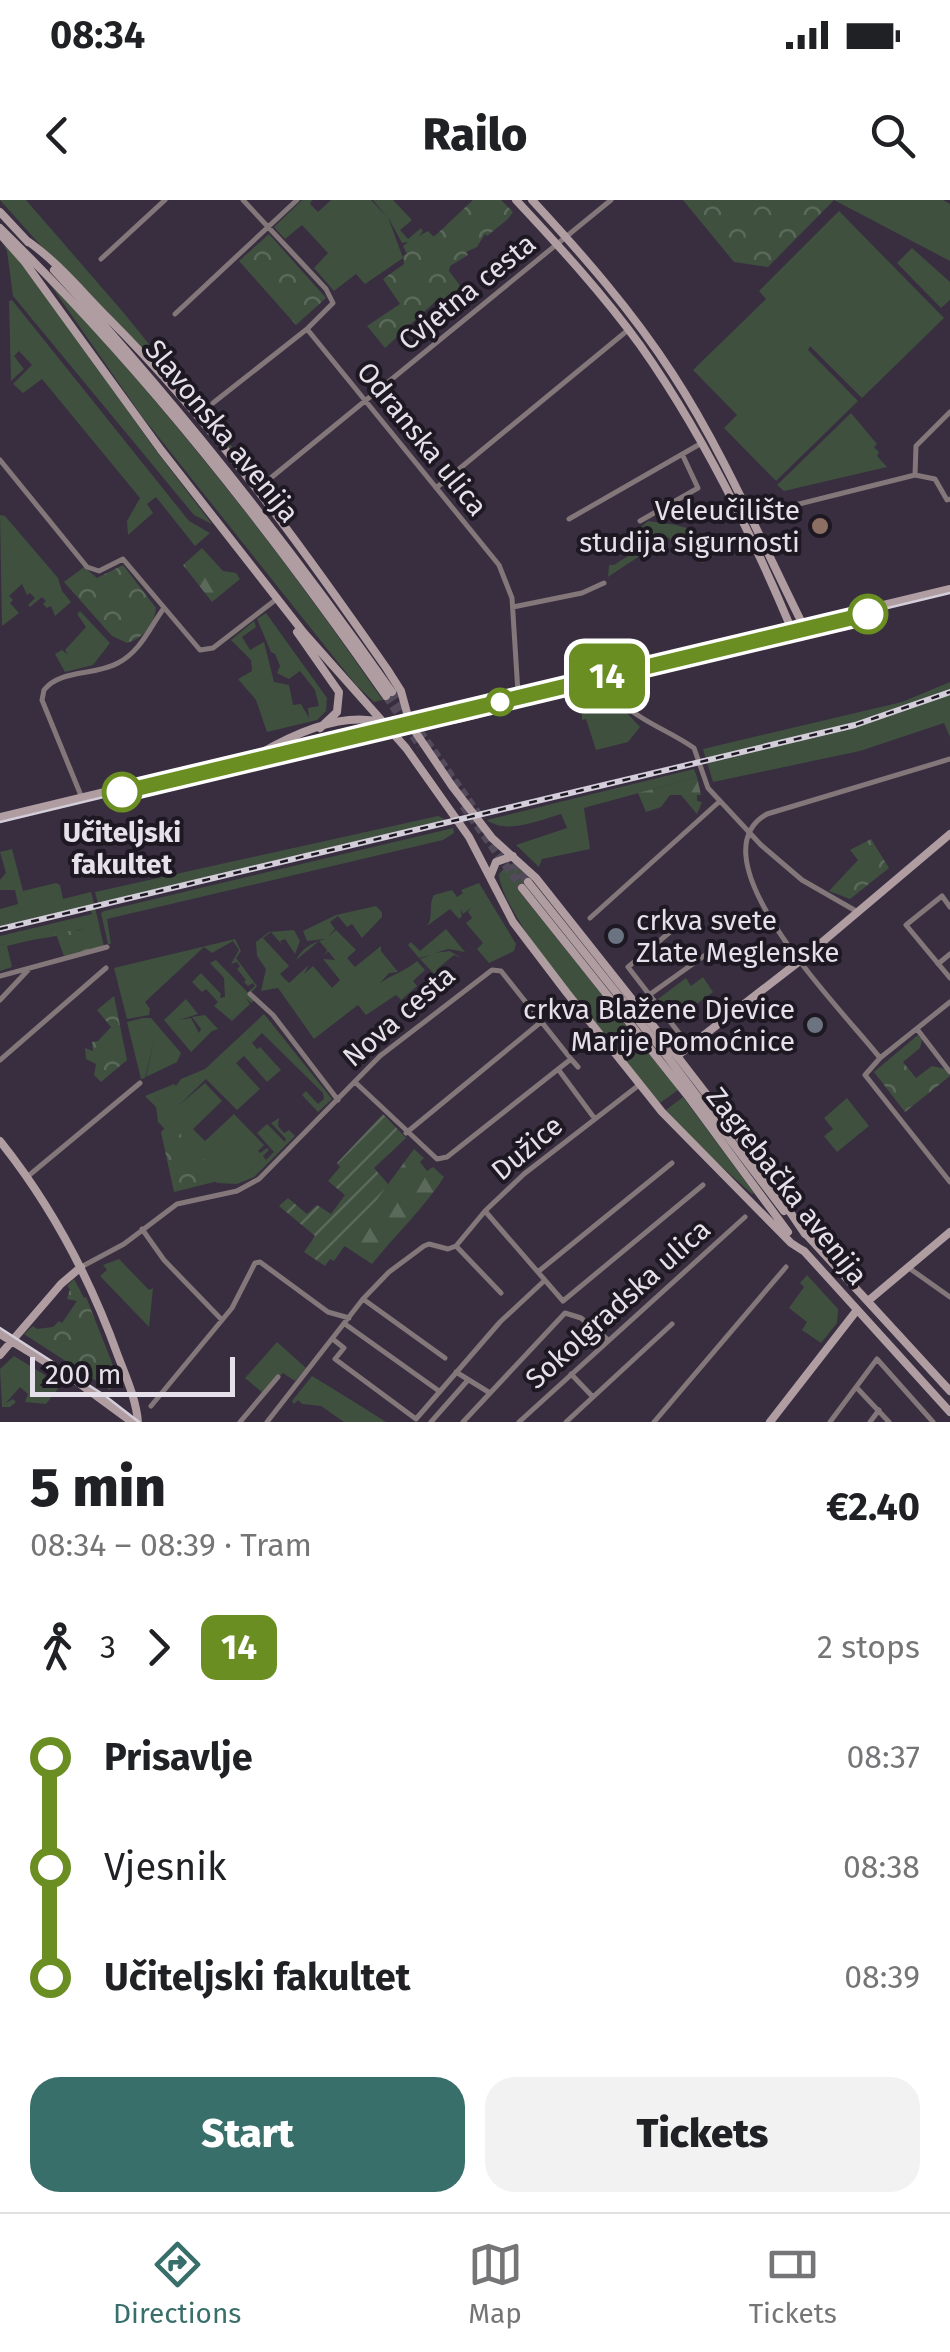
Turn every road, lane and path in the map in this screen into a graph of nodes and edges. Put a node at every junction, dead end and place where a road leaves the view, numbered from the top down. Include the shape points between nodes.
1 (165, 200) edge
2 (243, 200) edge
3 (297, 200) edge
4 (516, 200) edge
5 (532, 200) edge
6 (611, 200) edge
7 (0, 212) edge
8 (268, 227) junction
9 (0, 231) edge
10 (565, 238) junction
11 (26, 240) junction
12 (556, 245) junction
13 (101, 259) dead end
14 (175, 314) dead end
15 (306, 329) junction
16 (628, 330) junction
17 (365, 401) junction
18 (213, 403) dead end
19 (950, 412) edge
20 (700, 444) junction
21 (682, 456) junction
22 (0, 460) edge
23 (915, 474) junction
24 (436, 488) junction
25 (256, 490) junction
26 (948, 499) edge
27 (748, 517) junction
28 (569, 519) dead end
29 (640, 521) dead end
30 (604, 583) dead end
31 (950, 590) edge
32 (278, 598) junction
33 (513, 607) junction
34 (164, 608) junction
35 (287, 610) junction
36 (803, 625) junction
37 (791, 628) junction
38 (603, 673) junction
39 (534, 689) junction
40 (518, 693) junction
41 (408, 720) junction
42 (386, 725) junction
43 (320, 728) junction
44 (257, 756) junction
45 (950, 759) edge
46 (82, 798) junction
47 (720, 801) junction
48 (0, 817) edge
49 (748, 833) junction
50 (950, 834) edge
51 (513, 856) junction
52 (490, 877) junction
53 (950, 906) edge
54 (856, 911) junction
55 (590, 918) dead end
56 (687, 918) dead end
57 (107, 947) dead end
58 (711, 952) dead end
59 (950, 954) edge
60 (800, 960) junction
61 (938, 964) junction
62 (30, 968) junction
63 (106, 968) dead end
64 (0, 976) edge
65 (950, 978) edge
66 (250, 994) dead end
67 (649, 996) junction
68 (0, 1000) edge
69 (950, 1002) edge
70 (541, 1022) junction
71 (916, 1029) junction
72 (689, 1046) junction
73 (677, 1056) junction
74 (880, 1058) junction
75 (571, 1059) junction
76 (0, 1060) edge
77 (578, 1067) dead end
78 (558, 1069) junction
79 (950, 1072) edge
80 (140, 1083) dead end
81 (356, 1083) junction
82 (639, 1085) junction
83 (338, 1100) junction
84 (595, 1119) junction
85 (406, 1133) junction
86 (2, 1147) edge
87 (672, 1163) dead end
88 (27, 1177) junction
89 (950, 1182) edge
90 (703, 1185) dead end
91 (485, 1211) junction
92 (745, 1217) dead end
93 (142, 1229) junction
94 (950, 1232) edge
95 (806, 1234) junction
96 (456, 1246) junction
97 (805, 1252) junction
98 (906, 1266) junction
99 (81, 1267) junction
100 (786, 1267) dead end
101 (538, 1272) junction
102 (544, 1281) junction
103 (502, 1292) dead end
104 (950, 1296) edge
105 (363, 1299) junction
106 (868, 1301) junction
107 (857, 1310) junction
108 (222, 1320) junction
109 (347, 1321) junction
110 (672, 1324) dead end
111 (0, 1334) edge
112 (606, 1339) junction
113 (12, 1340) junction
114 (334, 1340) junction
115 (0, 1354) edge
116 (445, 1358) dead end
117 (456, 1372) junction
118 (571, 1374) junction
119 (278, 1377) dead end
120 (468, 1380) junction
121 (857, 1388) junction
122 (440, 1391) junction
123 (950, 1391) edge
124 (490, 1393) junction
125 (593, 1398) junction
126 (151, 1406) dead end
127 (879, 1410) junction
128 (950, 1412) edge
129 (135, 1422) edge
130 (240, 1422) edge
131 (267, 1422) edge
132 (431, 1422) edge
133 (463, 1422) edge
134 (519, 1422) edge
135 (566, 1422) edge
136 (654, 1422) edge
137 (770, 1422) edge
138 (830, 1422) edge
139 (870, 1422) edge
140 (889, 1422) edge
141 (933, 1422) edge

1 - 13 street
2 - 8 street
3 - 8 street
4 - 12 main road
5 - 10 main road
6 - 10 street, Cvjetna cesta
7 - 11 main road, Slavonska avenija
8 - 14 street
8 - 15 street via 334,303
9 - 11 main road, Slavonska avenija via 96,326 199,447 389,694 293,554 202,439
9 - 32 main road
10 - 12 street, Cvjetna cesta
10 - 27 main road via 670,369
11 - 25 main road via 158,368
12 - 16 main road
12 - 17 street, Cvjetna cesta
15 - 17 street, Odranska ulica
15 - 18 street
16 - 20 main road
16 - 24 street
17 - 24 street, Odranska ulica
17 - 25 street, Cvjetna cesta
19 - 23 street via 917,445
20 - 21 street
20 - 37 main road
21 - 28 street
21 - 29 street via 698,488
22 - 34 street via 90,569 123,558
23 - 26 street via 934,479
23 - 27 street
24 - 33 street, Odranska ulica via 499,564
25 - 41 main road via 398,686
27 - 36 main road
30 - 33 street
31 - 36 main road
32 - 34 street via 206,651
32 - 35 main road
33 - 40 street, Odranska ulica
34 - 46 street via 120,662 56,679 44,690 42,700
35 - 42 main road
35 - 43 main road via 339,692 337,712
36 - 37 main road
37 - 38 main road
38 - 39 main road
38 - 47 street via 632,713 694,748 705,784
39 - 40 main road
39 - 41 main road via 494,709
40 - 41 main road
41 - 42 main road
41 - 51 main road via 488,833
42 - 43 main road via 363,719
42 - 44 main road
42 - 52 main road via 464,830
43 - 44 main road
44 - 46 main road
45 - 49 street via 767,814
46 - 48 main road
47 - 49 street
47 - 55 street
49 - 54 street via 802,880
49 - 60 street via 744,859 752,882
50 - 54 main road
51 - 52 main road via 496,862
51 - 73 main road
52 - 82 main road via 522,934
53 - 61 street via 942,896 906,925
54 - 60 main road
56 - 67 street via 628,967
57 - 62 street
58 - 67 street
59 - 61 street
60 - 72 main road
60 - 74 street
61 - 65 street
62 - 64 street
62 - 68 street
63 - 76 street
66 - 83 street, Nova cesta
67 - 72 street
69 - 71 street
70 - 75 street
70 - 81 street, Nova cesta via 500,971 492,970 380,1056
70 - 85 street
71 - 74 street
71 - 79 street
72 - 73 main road
73 - 95 main road
74 - 89 street via 866,1075
75 - 77 street
75 - 78 street
78 - 84 street
78 - 85 street via 447,1157 436,1160
80 - 88 street
81 - 83 street, Nova cesta
81 - 85 street
82 - 84 street, Dužice
82 - 97 main road via 715,1169
83 - 93 street, Nova cesta via 254,1182 177,1204
84 - 91 street, Dužice
86 - 88 main road
87 - 101 street
88 - 99 main road
90 - 102 street via 562,1301
91 - 96 street, Dužice
91 - 101 street
92 - 112 street, Sokolgradska ulica
93 - 99 street, Nova cesta
93 - 108 street
94 - 98 main road
95 - 97 main road, Zagrebačka avenija via 525,885
95 - 106 main road, Zagrebačka avenija
96 - 103 street
96 - 105 street, Dužice via 424,1246
97 - 107 main road, Zagrebačka avenija
98 - 104 street
98 - 106 main road
99 - 113 main road, Nova cesta
99 - 129 main road via 114,1343
100 - 136 street
101 - 102 street
102 - 117 street
105 - 109 street
105 - 116 street
106 - 123 main road, Zagrebačka avenija
107 - 128 main road, Zagrebačka avenija
107 - 137 main road
108 - 109 street via 258,1262
108 - 126 street
109 - 114 street
109 - 122 street
110 - 125 street
111 - 113 main road
112 - 118 street, Sokolgradska ulica
112 - 124 street via 565,1313
113 - 115 main road, Nova cesta
113 - 129 main road
114 - 122 street via 344,1348 335,1360 416,1418
114 - 131 street
117 - 120 street
117 - 122 street
118 - 125 street
118 - 134 street, Sokolgradska ulica
119 - 130 street
120 - 124 street
120 - 132 street
121 - 127 street
121 - 138 street
121 - 141 street via 876,1359
124 - 133 street
125 - 135 street
127 - 139 street
127 - 140 street

